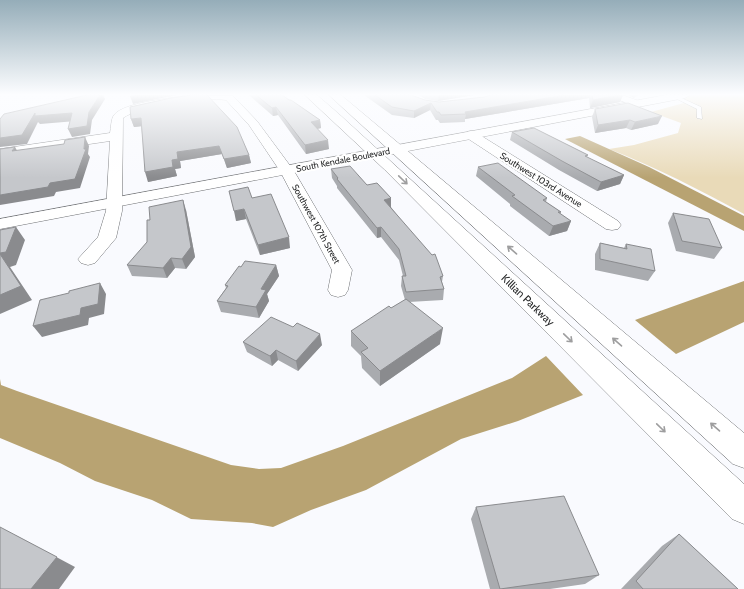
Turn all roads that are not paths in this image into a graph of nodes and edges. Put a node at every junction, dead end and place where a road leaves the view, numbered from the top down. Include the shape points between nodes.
1 (117, 122) edge
2 (252, 122) edge
3 (345, 122) edge
4 (359, 122) edge
5 (538, 122) edge
6 (471, 135) junction
7 (116, 136) junction
8 (385, 151) junction
9 (0, 153) edge
10 (287, 171) junction
11 (116, 203) junction
12 (0, 224) edge
13 (612, 225) dead end
14 (88, 259) dead end
15 (338, 290) dead end
16 (744, 453) edge
17 (744, 507) edge

1 - 7 street
2 - 10 street, Southwest 107th Street
3 - 8 main road, Killian Parkway
4 - 8 main road, Killian Parkway
5 - 6 main road, South Kendale Boulevard
6 - 8 main road, South Kendale Boulevard
6 - 13 street, Southwest 103rd Avenue
7 - 9 street
7 - 11 street
8 - 10 main road, South Kendale Boulevard
16 -> 8 main road, Killian Parkway
8 -> 17 main road, Killian Parkway
10 - 11 main road, South Kendale Boulevard
10 - 15 street, Southwest 107th Street via 342,270
11 - 12 main road, South Kendale Boulevard
11 - 14 street via 107,238

